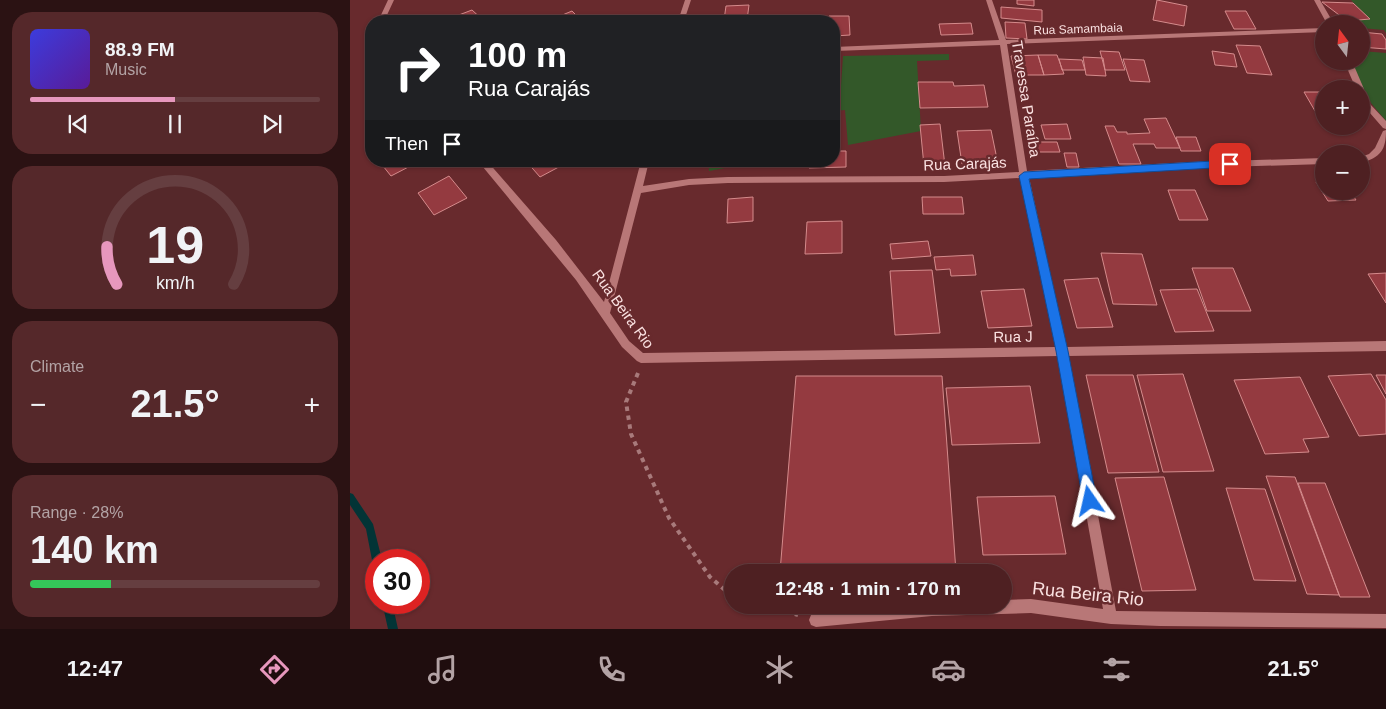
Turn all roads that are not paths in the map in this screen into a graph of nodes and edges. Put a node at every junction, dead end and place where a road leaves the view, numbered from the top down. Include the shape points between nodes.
1 (391, 0) edge
2 (688, 0) edge
3 (990, 0) edge
4 (1317, 0) edge
5 (384, 15) edge
6 (683, 15) edge
7 (1326, 15) edge
8 (1315, 30) edge
9 (1003, 43) junction
10 (840, 49) edge
11 (1370, 109) edge
12 (1386, 126) edge
13 (1386, 132) edge
14 (1370, 157) edge
15 (1315, 161) edge
16 (487, 167) edge
17 (643, 167) edge
18 (1024, 176) junction
19 (637, 190) junction
20 (606, 312) junction
21 (1386, 346) edge
22 (1062, 351) junction
23 (640, 358) joint
24 (1111, 617) junction
25 (816, 620) road end
26 (1386, 621) edge

1 - 5 street
2 - 6 street
3 - 9 street, Travessa Paraíba
4 - 7 street
8 - 9 street, Rua Samambaia
9 - 10 street, Rua Samambaia
9 - 18 street, Travessa Paraíba
11 - 12 street
13 - 14 street via 1381,147
15 - 18 street, Rua Carajás
16 - 20 street, Rua Beira Rio via 530,215
17 - 19 street
18 - 19 street, Rua Carajás via 728,180
18 - 22 street, Travessa Paraíba
19 - 20 street
20 - 23 street, Rua Beira Rio via 619,337
21 - 22 street, Rua J
22 - 23 street, Rua J
22 - 24 street, Travessa Paraíba
24 - 25 street, Rua Beira Rio via 1031,606 923,610
24 - 26 street, Rua Beira Rio

